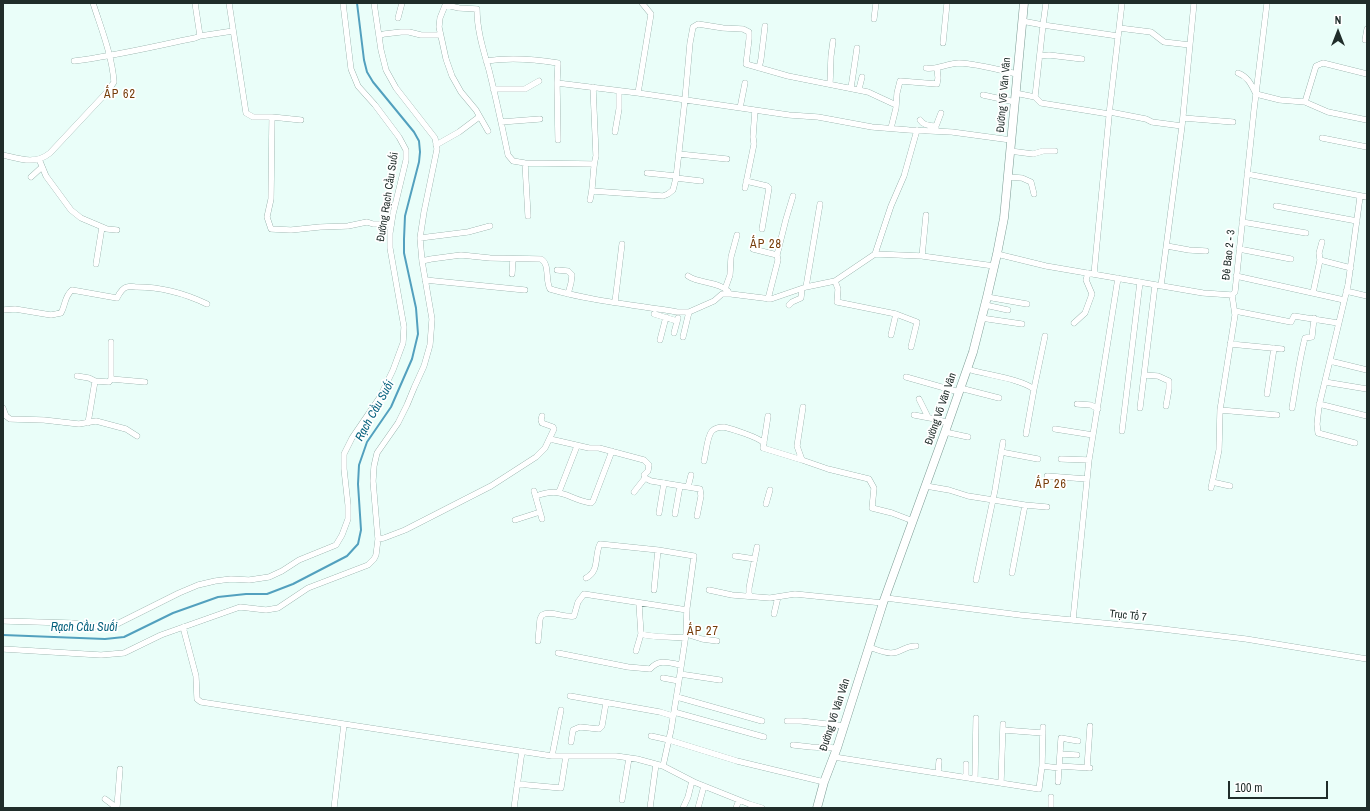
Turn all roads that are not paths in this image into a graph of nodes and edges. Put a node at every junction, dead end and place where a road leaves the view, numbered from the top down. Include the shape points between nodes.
1 (92, 3) edge
2 (196, 3) edge
3 (229, 3) edge
4 (343, 3) edge
5 (374, 3) edge
6 (402, 3) edge
7 (642, 3) edge
8 (876, 3) edge
9 (947, 3) edge
10 (1024, 3) edge
11 (1046, 3) edge
12 (1122, 3) edge
13 (1194, 3) edge
14 (1267, 3) edge
15 (446, 4) edge
16 (398, 18) dead end
17 (874, 19) dead end
18 (1022, 21) junction
19 (1043, 25) junction
20 (765, 26) dead end
21 (1119, 28) junction
22 (1367, 29) edge
23 (233, 31) junction
24 (440, 35) junction
25 (200, 36) junction
26 (379, 36) junction
27 (1118, 36) junction
28 (1365, 40) dead end
29 (834, 41) dead end
30 (943, 43) dead end
31 (1190, 45) junction
32 (857, 48) dead end
33 (109, 55) junction
34 (1040, 56) junction
35 (1082, 59) dead end
36 (74, 61) dead end
37 (486, 61) junction
38 (759, 68) junction
39 (926, 68) dead end
40 (937, 68) junction
41 (1238, 73) dead end
42 (1017, 74) junction
43 (1367, 74) edge
44 (862, 77) dead end
45 (539, 80) dead end
46 (557, 83) junction
47 (746, 83) dead end
48 (830, 84) junction
49 (593, 87) junction
50 (851, 88) junction
51 (493, 89) junction
52 (859, 89) junction
53 (619, 91) junction
54 (638, 93) junction
55 (1256, 94) junction
56 (983, 95) dead end
57 (1035, 97) junction
58 (1015, 98) junction
59 (685, 99) junction
60 (1304, 102) junction
61 (896, 105) junction
62 (740, 108) junction
63 (755, 110) junction
64 (941, 113) dead end
65 (1109, 113) junction
66 (272, 117) junction
67 (479, 117) junction
68 (1183, 118) junction
69 (540, 119) dead end
70 (301, 120) dead end
71 (920, 120) dead end
72 (1367, 120) edge
73 (501, 122) junction
74 (1233, 122) dead end
75 (1182, 126) junction
76 (891, 128) junction
77 (936, 129) junction
78 (916, 130) junction
79 (488, 131) dead end
80 (615, 132) dead end
81 (1322, 138) dead end
82 (558, 140) dead end
83 (1011, 140) junction
84 (436, 144) junction
85 (1367, 147) edge
86 (1055, 150) dead end
87 (1010, 151) junction
88 (679, 154) junction
89 (3, 156) edge
90 (39, 159) junction
91 (727, 159) dead end
92 (525, 163) junction
93 (594, 164) junction
94 (42, 167) junction
95 (647, 173) dead end
96 (1247, 174) junction
97 (31, 177) dead end
98 (676, 177) junction
99 (1008, 177) junction
100 (701, 181) dead end
101 (746, 181) junction
102 (745, 188) dead end
103 (592, 191) junction
104 (1034, 194) dead end
105 (793, 196) dead end
106 (1360, 196) junction
107 (1367, 197) edge
108 (590, 200) dead end
109 (820, 204) dead end
110 (1276, 206) dead end
111 (926, 215) dead end
112 (528, 216) dead end
113 (1357, 221) junction
114 (1242, 222) junction
115 (391, 224) junction
116 (490, 226) dead end
117 (102, 227) junction
118 (762, 229) dead end
119 (117, 230) dead end
120 (1306, 233) dead end
121 (737, 235) dead end
122 (420, 238) junction
123 (1322, 242) dead end
124 (622, 244) dead end
125 (1167, 246) junction
126 (753, 249) dead end
127 (1239, 249) junction
128 (1206, 251) dead end
129 (875, 254) junction
130 (997, 254) junction
131 (777, 255) junction
132 (922, 256) junction
133 (1291, 258) dead end
134 (513, 259) junction
135 (1320, 260) junction
136 (422, 261) junction
137 (96, 264) dead end
138 (994, 266) junction
139 (1350, 268) junction
140 (557, 270) dead end
141 (512, 274) dead end
142 (1091, 274) junction
143 (688, 276) dead end
144 (1236, 276) junction
145 (1118, 278) junction
146 (424, 280) junction
147 (836, 281) junction
148 (1140, 282) junction
149 (1155, 285) junction
150 (1161, 286) junction
151 (804, 288) junction
152 (725, 289) junction
153 (525, 290) dead end
154 (1346, 291) junction
155 (1313, 293) junction
156 (568, 294) junction
157 (731, 294) junction
158 (1232, 295) junction
159 (1367, 296) edge
160 (768, 299) junction
161 (1344, 300) junction
162 (986, 301) junction
163 (615, 302) junction
164 (207, 304) dead end
165 (1027, 304) dead end
166 (789, 306) dead end
167 (3, 310) edge
168 (1008, 310) dead end
169 (1235, 311) junction
170 (680, 312) junction
171 (689, 312) junction
172 (654, 314) dead end
173 (896, 314) junction
174 (666, 317) junction
175 (981, 318) junction
176 (1314, 318) junction
177 (678, 321) junction
178 (1074, 323) dead end
179 (1338, 323) junction
180 (1022, 324) dead end
181 (674, 334) dead end
182 (892, 335) dead end
183 (1045, 336) dead end
184 (683, 337) dead end
185 (660, 340) dead end
186 (111, 342) dead end
187 (1230, 344) junction
188 (912, 347) dead end
189 (1274, 348) junction
190 (1282, 349) dead end
191 (1330, 361) junction
192 (967, 369) junction
193 (1367, 370) edge
194 (1144, 375) junction
195 (77, 376) dead end
196 (906, 377) dead end
197 (111, 379) junction
198 (95, 381) junction
199 (145, 382) dead end
200 (1324, 382) junction
201 (1034, 389) junction
202 (1367, 389) edge
203 (960, 390) junction
204 (1267, 394) dead end
205 (1000, 398) dead end
206 (919, 399) dead end
207 (1077, 404) dead end
208 (1319, 404) junction
209 (1166, 406) dead end
210 (804, 407) dead end
211 (3, 408) edge
212 (1140, 408) dead end
213 (1292, 408) dead end
214 (1098, 409) junction
215 (1220, 410) junction
216 (1277, 415) dead end
217 (542, 416) dead end
218 (768, 416) dead end
219 (914, 416) dead end
220 (1367, 416) edge
221 (928, 417) junction
222 (88, 423) junction
223 (949, 423) junction
224 (1055, 429) dead end
225 (1122, 431) dead end
226 (945, 432) junction
227 (1026, 434) dead end
228 (1093, 435) junction
229 (137, 436) dead end
230 (968, 438) dead end
231 (550, 439) junction
232 (1003, 442) dead end
233 (764, 443) junction
234 (1355, 443) dead end
235 (577, 446) junction
236 (612, 452) junction
237 (1001, 452) junction
238 (1038, 459) dead end
239 (1061, 459) dead end
240 (802, 460) junction
241 (1089, 460) junction
242 (704, 461) dead end
243 (691, 475) dead end
244 (1047, 476) dead end
245 (645, 478) junction
246 (1087, 479) junction
247 (1212, 482) junction
248 (664, 483) junction
249 (680, 486) junction
250 (926, 486) junction
251 (1230, 486) dead end
252 (688, 487) junction
253 (1211, 488) dead end
254 (770, 490) dead end
255 (559, 492) junction
256 (634, 492) dead end
257 (992, 500) junction
258 (766, 504) dead end
259 (1025, 505) junction
260 (1047, 507) dead end
261 (540, 512) junction
262 (659, 513) dead end
263 (675, 514) dead end
264 (697, 516) dead end
265 (542, 519) dead end
266 (515, 520) dead end
267 (914, 521) junction
268 (378, 539) junction
269 (757, 547) dead end
270 (658, 550) junction
271 (735, 556) dead end
272 (755, 559) junction
273 (1012, 573) dead end
274 (586, 578) dead end
275 (976, 580) dead end
276 (654, 590) dead end
277 (709, 590) dead end
278 (749, 596) junction
279 (778, 597) junction
280 (884, 600) junction
281 (639, 604) junction
282 (687, 610) junction
283 (774, 614) dead end
284 (3, 620) edge
285 (1072, 620) junction
286 (183, 627) junction
287 (641, 634) junction
288 (685, 636) junction
289 (538, 641) dead end
290 (717, 641) dead end
291 (916, 646) dead end
292 (869, 648) junction
293 (3, 649) edge
294 (636, 651) dead end
295 (558, 653) dead end
296 (1367, 659) edge
297 (681, 666) junction
298 (663, 678) dead end
299 (679, 678) junction
300 (720, 680) dead end
301 (570, 696) dead end
302 (676, 697) junction
303 (606, 703) junction
304 (561, 710) dead end
305 (674, 714) junction
306 (976, 718) dead end
307 (762, 721) dead end
308 (787, 721) dead end
309 (344, 724) junction
310 (844, 726) junction
311 (1090, 726) dead end
312 (651, 736) dead end
313 (764, 737) dead end
314 (669, 740) junction
315 (1078, 741) dead end
316 (571, 742) dead end
317 (793, 745) dead end
318 (837, 748) junction
319 (522, 751) junction
320 (1060, 754) junction
321 (1078, 755) dead end
322 (552, 756) junction
323 (566, 756) junction
324 (834, 757) junction
325 (629, 758) junction
326 (939, 761) dead end
327 (656, 764) junction
328 (966, 764) dead end
329 (663, 766) junction
330 (1042, 766) junction
331 (1059, 767) junction
332 (120, 769) dead end
333 (938, 773) junction
334 (966, 778) junction
335 (975, 779) junction
336 (692, 781) junction
337 (824, 782) junction
338 (1058, 782) dead end
339 (1001, 783) junction
340 (517, 784) junction
341 (704, 786) junction
342 (1051, 797) dead end
343 (105, 800) dead end
344 (622, 800) dead end
345 (739, 800) junction
346 (117, 808) edge
347 (334, 808) edge
348 (514, 808) edge
349 (650, 808) edge
350 (683, 808) edge
351 (698, 808) edge
352 (736, 808) edge
353 (762, 808) edge
354 (817, 808) edge
355 (1051, 808) edge

1 - 33 street
2 - 25 street
3 - 23 street
4 - 115 street, Đường Rạch Cầu Suối via 351,69 358,86 399,137 406,150
5 - 26 street
6 - 16 street
7 - 54 street via 651,14
8 - 17 street
9 - 30 street
10 - 18 street, Đường Võ Văn Vân
11 - 19 street
12 - 21 street
13 - 31 street
14 - 55 street, Đê Bao 2 - 3
15 - 24 street via 440,18
15 - 37 street via 477,9 477,22
18 - 19 street
18 - 42 street, Đường Võ Văn Vân
19 - 27 street
19 - 34 street
20 - 38 street
21 - 27 street
21 - 31 street via 1151,32 1164,42
22 - 28 street
23 - 25 street
23 - 66 street via 246,113 253,117
24 - 26 street via 401,32
24 - 67 street via 452,76
25 - 33 street
26 - 84 street via 386,70
27 - 65 street
29 - 48 street
31 - 68 street
32 - 50 street
33 - 36 street
33 - 90 street via 114,82 108,91 50,153
34 - 35 street
34 - 57 street
37 - 46 street via 520,59 558,63
37 - 51 street
38 - 48 street
38 - 59 street via 746,64 749,32 743,29 698,24 693,27 690,43
39 - 40 street
40 - 42 street via 958,63
40 - 61 street via 937,84 900,81
41 - 55 street via 1249,80
42 - 58 street, Đường Võ Văn Vân
43 - 60 street via 1318,64
44 - 52 street
45 - 51 street via 525,89
46 - 49 street
46 - 82 street
47 - 62 street
48 - 50 street
49 - 53 street
49 - 93 street via 596,156
50 - 52 street
51 - 73 street
52 - 61 street
53 - 54 street
53 - 80 street via 620,109
54 - 59 street
55 - 60 street
55 - 96 street, Đê Bao 2 - 3
56 - 58 street
57 - 58 street
57 - 65 street via 1041,103
58 - 83 street, Đường Võ Văn Vân
59 - 62 street
59 - 88 street
60 - 72 street via 1328,112
61 - 76 street
62 - 63 street
63 - 76 street
63 - 101 street via 752,137 754,144
64 - 77 street
65 - 75 street
65 - 142 street
66 - 70 street
66 - 115 street via 271,199 266,217 271,229 348,226 367,222
67 - 79 street
67 - 84 street via 459,132
68 - 74 street
68 - 75 street
69 - 73 street
71 - 77 street
73 - 92 street via 508,155 512,161
75 - 125 street
76 - 78 street
77 - 78 street
77 - 83 street
78 - 129 street via 904,176
81 - 85 street
83 - 87 street, Đường Võ Văn Vân
84 - 122 street
86 - 87 street via 1033,154
87 - 99 street, Đường Võ Văn Vân
88 - 91 street
88 - 98 street
89 - 90 street
90 - 94 street
92 - 93 street
92 - 112 street
93 - 103 street
94 - 97 street
94 - 117 street via 71,210 81,218
95 - 98 street
96 - 106 street
96 - 114 street, Đê Bao 2 - 3
98 - 100 street
98 - 103 street via 673,190 663,196
99 - 104 street via 1031,182
99 - 130 street, Đường Võ Văn Vân
101 - 102 street
101 - 118 street via 769,188
103 - 108 street
105 - 131 street
106 - 107 street
106 - 113 street
109 - 151 street
110 - 113 street
111 - 132 street
113 - 139 street
114 - 120 street
114 - 127 street, Đê Bao 2 - 3
115 - 284 street, Đường Rạch Cầu Suối via 390,248 404,327 403,343 380,397 344,454 348,519 336,545 299,560 269,577 231,579 198,585 115,625 101,627
116 - 122 street via 468,232
117 - 119 street
117 - 137 street
121 - 152 street via 731,257 730,276
122 - 136 street
123 - 135 street
124 - 163 street
125 - 128 street
125 - 150 street
126 - 131 street
127 - 133 street
127 - 144 street, Đê Bao 2 - 3
129 - 132 street
129 - 147 street
130 - 138 street, Đường Võ Văn Vân
130 - 142 street, Đê Bao 2 - 3
131 - 160 street
132 - 138 street
134 - 136 street via 461,255
134 - 141 street
134 - 156 street via 540,258 546,266 550,289
135 - 139 street
135 - 155 street
136 - 146 street
138 - 162 street, Đường Võ Văn Vân
139 - 154 street
140 - 156 street via 568,271 572,275
142 - 145 street, Đê Bao 2 - 3
142 - 178 street via 1086,280 1092,294 1085,313
143 - 152 street via 693,280
144 - 155 street
144 - 158 street, Đê Bao 2 - 3 via 1235,292
145 - 148 street, Đê Bao 2 - 3
145 - 214 street
146 - 153 street
146 - 268 street via 432,319 430,345 408,406 377,453 373,481
147 - 151 street
147 - 173 street via 837,302
148 - 149 street, Đê Bao 2 - 3
148 - 225 street
149 - 150 street, Đê Bao 2 - 3
149 - 194 street
150 - 158 street, Đê Bao 2 - 3
151 - 160 street
151 - 166 street via 800,298
152 - 157 street
154 - 159 street
154 - 161 street
155 - 161 street
156 - 163 street
157 - 160 street
157 - 171 street via 722,294 714,301
158 - 169 street
161 - 179 street
162 - 165 street
162 - 168 street
162 - 175 street, Đường Võ Văn Vân
163 - 170 street
164 - 167 street via 197,299 146,287 127,287 117,298 72,290 66,295 61,313 52,315 15,309
169 - 176 street via 1291,322 1294,316
169 - 187 street
170 - 171 street
170 - 177 street
171 - 184 street
172 - 174 street
173 - 182 street
173 - 188 street via 917,322
174 - 177 street
174 - 185 street
175 - 180 street
175 - 192 street, Đường Võ Văn Vân
176 - 179 street
176 - 213 street via 1312,337 1305,338
177 - 181 street
179 - 191 street
183 - 201 street
186 - 197 street
187 - 189 street
187 - 215 street
189 - 190 street
189 - 204 street
191 - 193 street
191 - 200 street
192 - 201 street via 1016,381
192 - 203 street, Đường Võ Văn Vân
194 - 209 street via 1158,376 1169,381
194 - 212 street
195 - 198 street
196 - 203 street
197 - 198 street via 109,382
197 - 199 street
198 - 222 street
200 - 202 street
200 - 208 street
201 - 227 street
203 - 205 street
203 - 223 street, Đường Võ Văn Vân
206 - 221 street
207 - 214 street via 1091,405
208 - 220 street
208 - 234 street via 1318,433
210 - 240 street via 797,446
211 - 222 street via 10,419
214 - 228 street
215 - 216 street
215 - 247 street via 1219,450
217 - 231 street via 542,423 554,428
218 - 233 street
219 - 221 street
221 - 223 street
222 - 229 street via 96,422 126,429
223 - 226 street, Đường Võ Văn Vân
224 - 228 street
226 - 230 street
226 - 250 street, Đường Võ Văn Vân
228 - 241 street
231 - 235 street
231 - 268 street via 536,458 491,486 405,530
232 - 237 street
233 - 240 street via 763,448
233 - 242 street via 723,427 717,428 711,431
235 - 236 street
235 - 255 street
236 - 245 street via 644,460 649,465
236 - 255 street via 593,502
237 - 238 street
237 - 257 street
239 - 241 street
240 - 267 street via 868,479 874,488 872,508
241 - 246 street
243 - 252 street
244 - 246 street
245 - 248 street
245 - 256 street
246 - 285 street
247 - 251 street
247 - 253 street
248 - 249 street
248 - 262 street
249 - 252 street
249 - 263 street
250 - 257 street
250 - 267 street, Đường Võ Văn Vân
252 - 264 street via 700,490
254 - 258 street
255 - 261 street via 535,494
257 - 259 street
257 - 275 street
259 - 260 street
259 - 273 street
261 - 265 street
261 - 266 street
267 - 280 street, Đường Võ Văn Vân
268 - 286 street via 376,555 368,565 308,588 278,608 266,610 240,607
269 - 272 street
270 - 274 street via 600,544 593,572
270 - 276 street
270 - 282 street via 694,556
271 - 272 street
272 - 278 street
277 - 278 street, Trục Tổ 7
278 - 279 street, Trục Tổ 7
279 - 280 street, Trục Tổ 7 via 795,594
279 - 283 street
280 - 285 street, Trục Tổ 7
280 - 292 street, Đường Võ Văn Vân
281 - 282 street
281 - 287 street
281 - 289 street via 584,594 578,602 574,616 546,613 542,615
282 - 288 street
285 - 296 street, Trục Tổ 7 via 1246,639
286 - 293 street via 124,653 116,654
286 - 309 street via 196,676 198,699 201,702
287 - 288 street
287 - 294 street
288 - 290 street
288 - 297 street
291 - 292 street via 908,646 891,653
292 - 310 street, Đường Võ Văn Vân
295 - 297 street via 650,669 659,662
297 - 299 street
298 - 299 street
299 - 300 street
299 - 302 street
301 - 303 street
302 - 305 street
302 - 307 street
303 - 305 street
303 - 316 street via 602,726 599,729 580,727 573,730
304 - 322 street
305 - 313 street
305 - 314 street
306 - 335 street
308 - 310 street
309 - 319 street
309 - 347 street
310 - 318 street, Đường Võ Văn Vân
311 - 331 street via 1089,768
312 - 314 street
314 - 329 street
314 - 337 street via 737,761
315 - 320 street via 1061,738
317 - 318 street
318 - 324 street, Đường Võ Văn Vân
319 - 322 street
319 - 340 street
320 - 321 street
320 - 331 street
322 - 323 street
323 - 325 street
323 - 340 street via 561,788
324 - 333 street
324 - 337 street, Đường Võ Văn Vân
325 - 327 street
325 - 344 street
326 - 333 street
327 - 329 street
327 - 349 street
328 - 334 street
329 - 336 street
330 - 331 street
330 - 339 street via 1039,789
330 - 339 street via 1043,730 1003,727
331 - 338 street
332 - 346 street
333 - 334 street
334 - 335 street
335 - 339 street
336 - 341 street
336 - 350 street
337 - 354 street, Đường Võ Văn Vân
340 - 348 street
341 - 345 street
341 - 351 street
342 - 355 street
343 - 346 street
345 - 352 street
345 - 353 street

